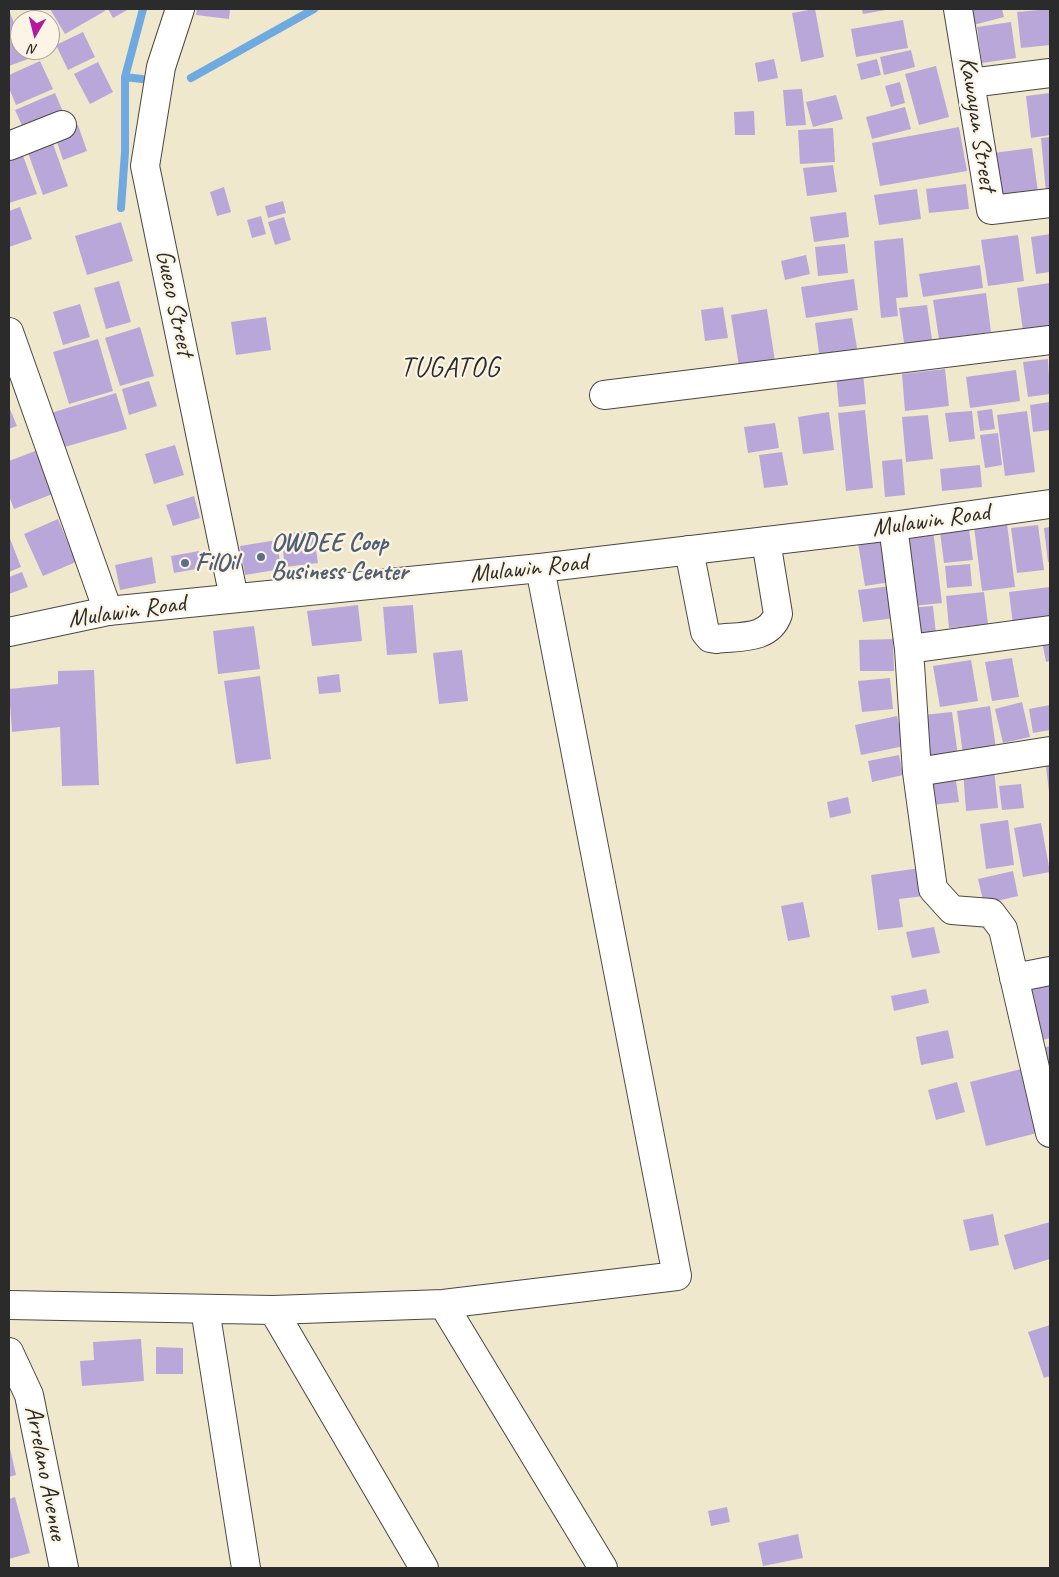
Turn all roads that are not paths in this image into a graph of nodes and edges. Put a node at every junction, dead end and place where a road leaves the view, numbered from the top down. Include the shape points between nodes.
1 (180, 9) edge
2 (958, 9) edge
3 (1050, 73) edge
4 (970, 83) junction
5 (62, 125) dead end
6 (9, 146) edge
7 (1050, 203) edge
8 (9, 332) edge
9 (1050, 340) edge
10 (604, 395) dead end
11 (1050, 504) edge
12 (892, 526) junction
13 (766, 541) junction
14 (688, 550) junction
15 (540, 568) junction
16 (234, 598) junction
17 (108, 611) junction
18 (1050, 630) edge
19 (9, 631) edge
20 (909, 649) junction
21 (1050, 751) edge
22 (917, 772) junction
23 (1050, 971) edge
24 (1014, 978) junction
25 (1050, 1133) edge
26 (443, 1304) junction
27 (9, 1305) edge
28 (205, 1309) junction
29 (273, 1310) junction
30 (9, 1352) edge
31 (64, 1568) edge
32 (246, 1568) edge
33 (424, 1568) edge
34 (603, 1568) edge

1 - 16 street, Gueco Street via 161,67 145,166
2 - 4 street, Kawayan Street
3 - 4 street
4 - 7 street, Kawayan Street via 991,210
5 - 6 street
8 - 17 street
9 - 10 street
11 - 12 street, Mulawin Road
12 - 13 street, Mulawin Road
12 - 20 street
13 - 14 street, Mulawin Road
13 - 14 street via 778,614 775,624 765,633 726,638 710,638 705,632
14 - 15 street, Mulawin Road
15 - 16 street, Mulawin Road
15 - 26 street via 677,1276
16 - 17 street, Mulawin Road
17 - 19 street, Mulawin Road
18 - 20 street
20 - 22 street
21 - 22 street
22 - 24 street via 933,889 952,910 991,913 1003,929
23 - 24 street
24 - 25 street
26 - 29 street
26 - 34 street
27 - 28 street
28 - 29 street
28 - 32 street
29 - 33 street
30 - 31 street, Arrelano Avenue via 29,1396

